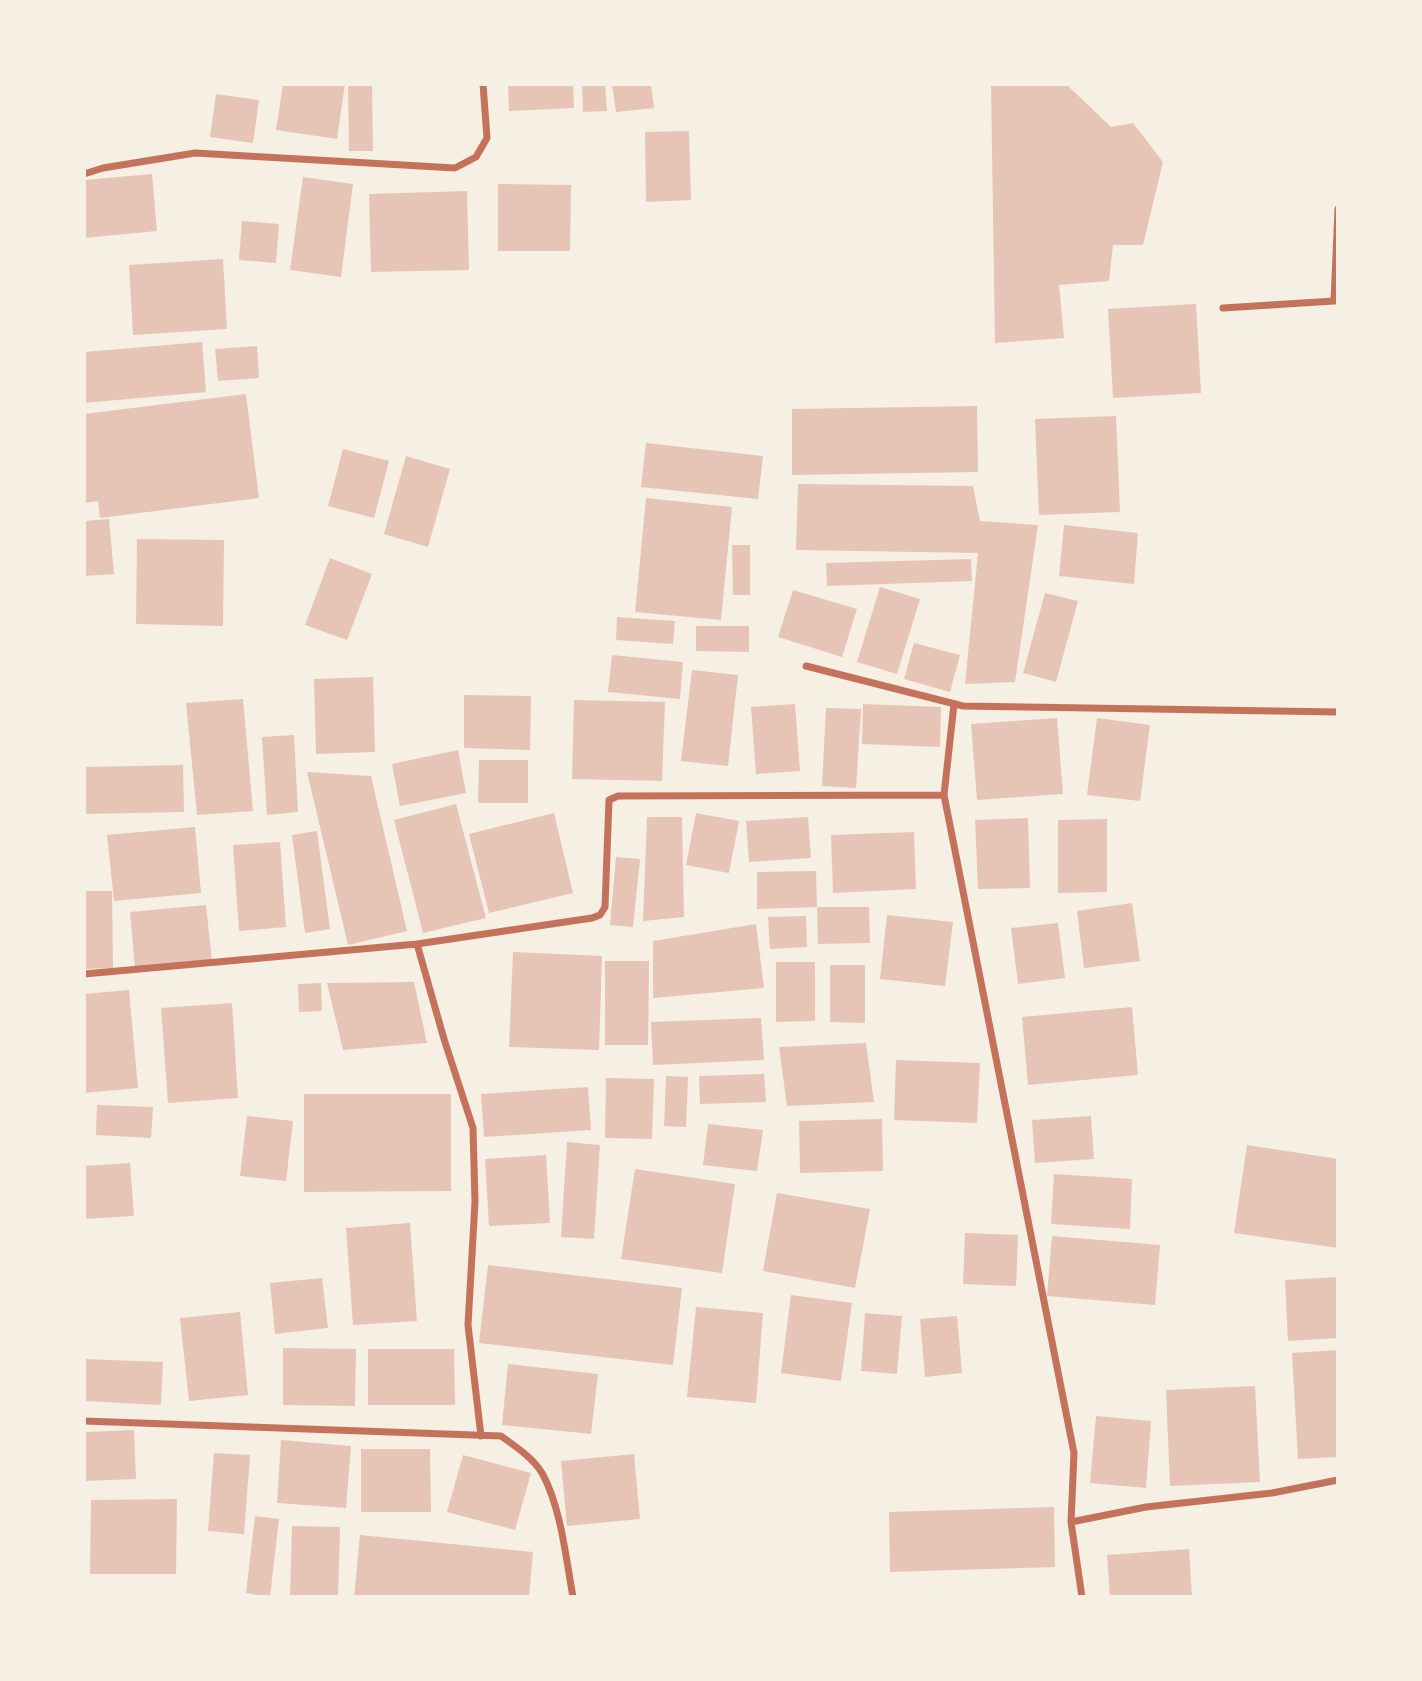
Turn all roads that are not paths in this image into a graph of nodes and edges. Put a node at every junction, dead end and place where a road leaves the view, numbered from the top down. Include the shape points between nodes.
1 (483, 84) edge
2 (84, 174) edge
3 (1338, 209) edge
4 (1336, 301) edge
5 (1223, 308) dead end
6 (806, 666) dead end
7 (954, 704) junction
8 (1338, 712) edge
9 (943, 795) junction
10 (417, 944) junction
11 (84, 974) edge
12 (84, 1421) edge
13 (481, 1436) junction
14 (1338, 1480) edge
15 (1071, 1522) junction
16 (573, 1597) edge
17 (1082, 1597) edge

1 - 2 street via 487,138 476,157 455,169 195,153
3 - 4 street
4 - 5 street
6 - 7 street
7 - 8 street
7 - 9 street
9 - 10 street via 618,796 609,800 607,807 605,907 600,915
9 - 15 street via 1074,1453
10 - 11 street
10 - 13 street via 473,1128 475,1202 468,1325
12 - 13 street
13 - 16 street via 501,1436 542,1472 554,1504
14 - 15 street
15 - 17 street

